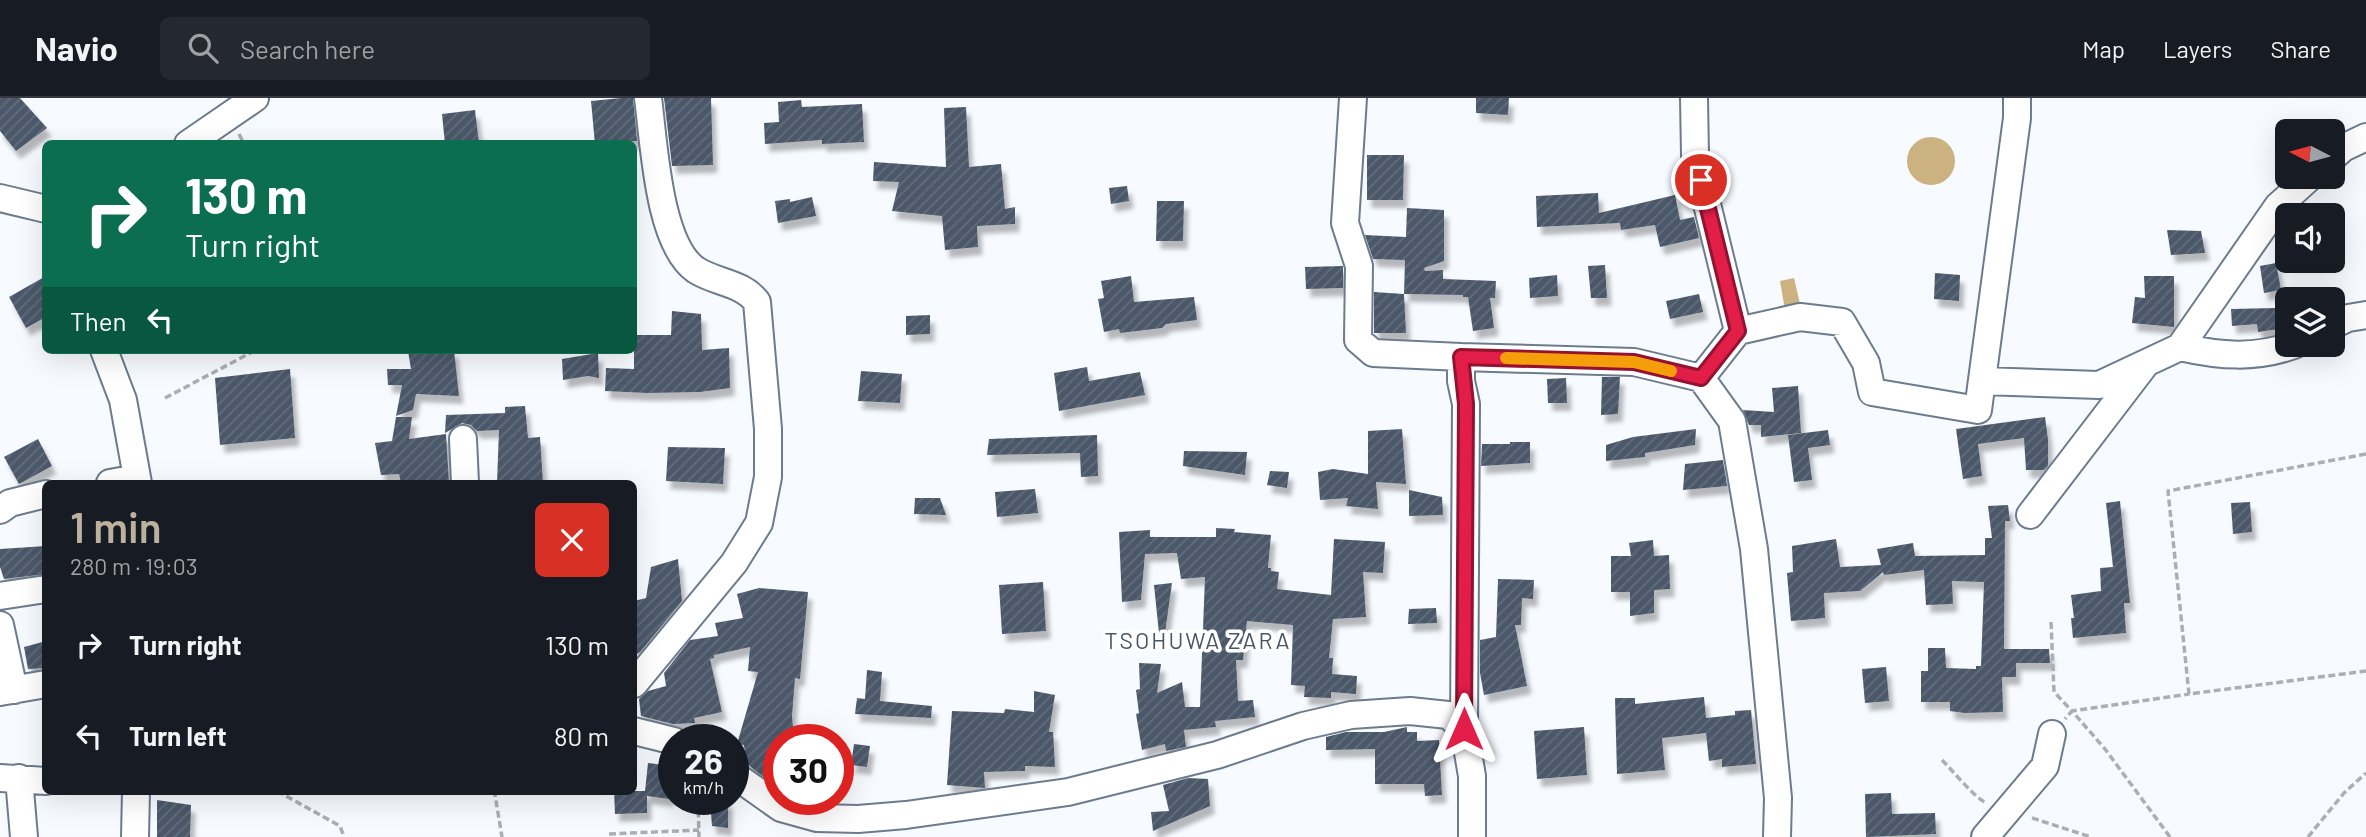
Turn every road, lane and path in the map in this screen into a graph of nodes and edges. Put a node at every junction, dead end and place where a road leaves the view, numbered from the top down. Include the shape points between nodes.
1 (255, 98) edge
2 (648, 98) edge
3 (1353, 98) edge
4 (1694, 98) edge
5 (2017, 98) edge
6 (2366, 136) edge
7 (194, 140) edge
8 (2345, 147) edge
9 (2297, 189) edge
10 (0, 198) edge
11 (42, 208) edge
12 (2366, 315) edge
13 (2345, 319) edge
14 (1738, 331) junction
15 (2180, 347) junction
16 (2275, 350) edge
17 (106, 354) edge
18 (248, 354) edge
19 (1461, 357) junction
20 (2147, 363) junction
21 (1701, 378) junction
22 (1982, 381) junction
23 (166, 398) dead end
24 (463, 439) dead end
25 (2366, 454) edge
26 (137, 480) edge
27 (465, 480) edge
28 (42, 495) edge
29 (0, 510) edge
30 (2030, 515) dead end
31 (42, 590) edge
32 (0, 596) edge
33 (2051, 622) dead end
34 (0, 625) edge
35 (2366, 671) edge
36 (637, 680) edge
37 (42, 685) edge
38 (7, 691) edge
39 (2189, 694) junction
40 (2072, 711) junction
41 (1464, 729) junction
42 (637, 733) edge
43 (2052, 734) joint
44 (658, 737) edge
45 (1942, 761) dead end
46 (2366, 774) edge
47 (10, 778) edge
48 (42, 781) edge
49 (749, 786) edge
50 (136, 795) edge
51 (284, 795) edge
52 (495, 795) edge
53 (2008, 809) junction
54 (698, 815) edge
55 (699, 830) junction
56 (609, 834) dead end
57 (24, 837) edge
58 (135, 837) edge
59 (344, 837) edge
60 (502, 837) edge
61 (699, 837) edge
62 (1472, 837) edge
63 (1777, 837) edge
64 (1985, 837) edge
65 (2091, 837) edge
66 (2170, 837) edge
67 (2308, 837) edge

1 - 7 street
2 - 36 street via 662,204 676,245 697,271 745,289 758,302 768,477 759,523 734,563
3 - 19 street via 1345,223 1359,266 1358,340 1373,353
4 - 14 street via 1695,155
5 - 22 street
6 - 8 street
9 - 15 street via 2278,206
10 - 11 street
12 - 13 street
14 - 21 street
14 - 22 street via 1800,317 1842,322 1866,363 1872,392 1978,410
15 - 16 street via 2232,356
15 - 20 street
17 - 26 street via 123,400
18 - 23 path
19 - 21 street via 1634,362
19 - 41 street via 1466,404
20 - 22 street via 2099,385
20 - 30 street
21 - 63 street via 1732,421 1754,549 1778,797
24 - 27 street
25 - 39 path via 2168,491
28 - 29 street
31 - 32 street
33 - 40 path via 2054,692
34 - 38 street
35 - 39 path
37 - 38 street
39 - 40 path
40 - 43 path
40 - 66 path
41 - 49 street via 1448,715 1410,711 1351,715 1068,792 858,819 817,818 780,808
41 - 62 street via 1472,776
42 - 44 street
43 - 53 street via 2045,765
45 - 53 path via 1980,800
46 - 67 path
47 - 48 street
47 - 57 street
50 - 58 street
51 - 59 path via 340,825
52 - 60 path
53 - 64 street
53 - 65 path
54 - 55 path
55 - 56 path
55 - 61 path

